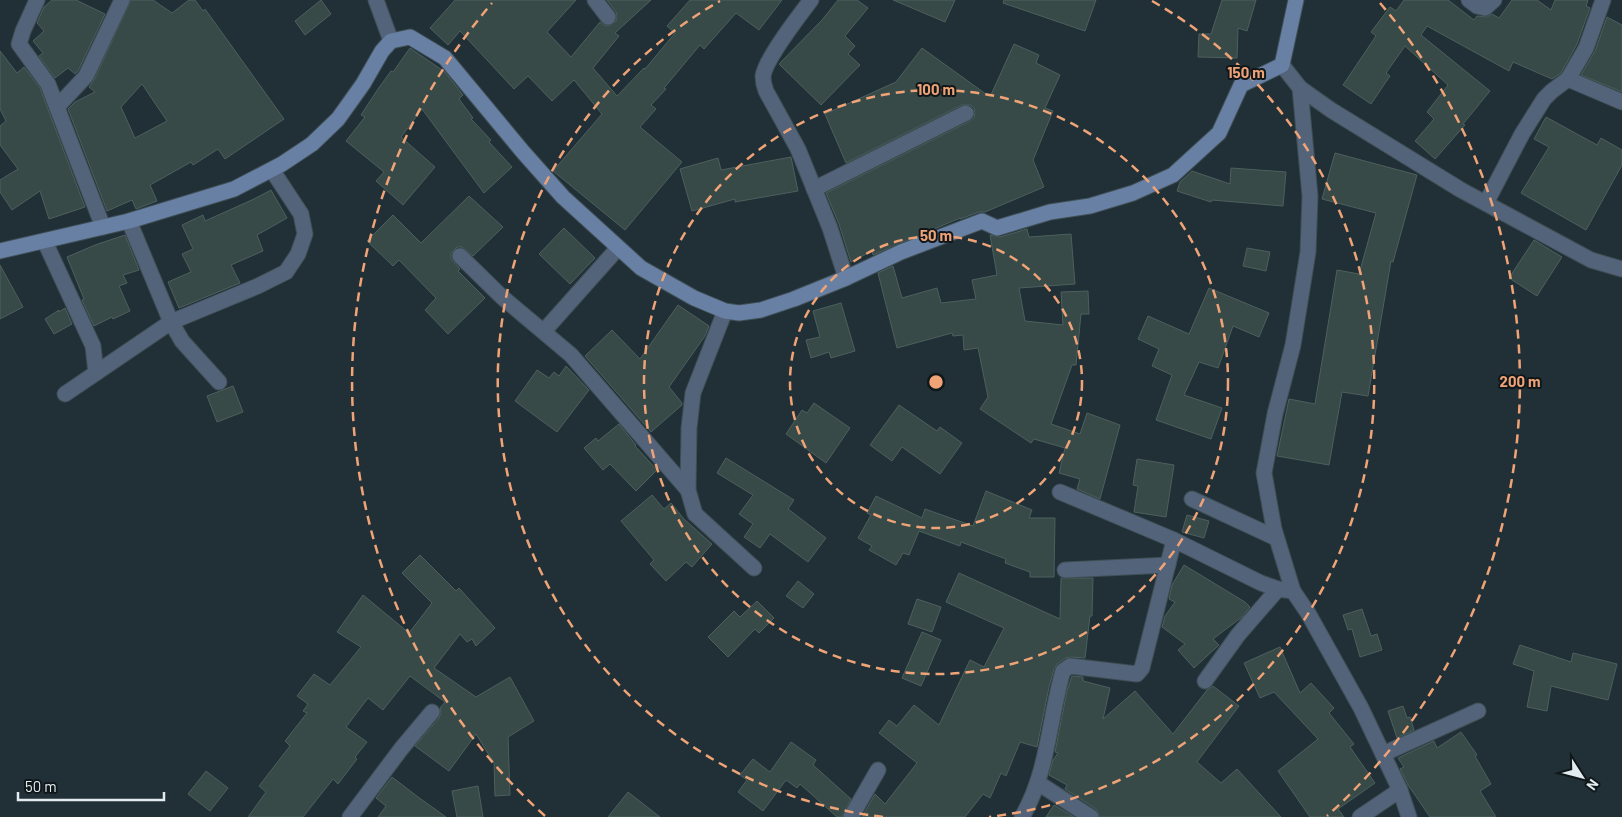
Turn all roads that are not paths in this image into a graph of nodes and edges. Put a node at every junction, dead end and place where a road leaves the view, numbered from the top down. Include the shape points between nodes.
1 (36, 0) edge
2 (122, 0) edge
3 (376, 0) edge
4 (595, 0) edge
5 (811, 0) edge
6 (1296, 0) edge
7 (1469, 0) edge
8 (1494, 0) edge
9 (1603, 0) edge
10 (608, 17) dead end
11 (391, 41) junction
12 (1282, 66) junction
13 (1568, 79) junction
14 (1300, 88) junction
15 (1622, 102) edge
16 (57, 107) junction
17 (966, 113) dead end
18 (272, 170) junction
19 (814, 189) junction
20 (1486, 203) junction
21 (129, 221) junction
22 (103, 227) junction
23 (45, 242) junction
24 (618, 248) junction
25 (0, 251) edge
26 (460, 256) dead end
27 (1622, 270) edge
28 (846, 278) junction
29 (725, 312) junction
30 (171, 322) junction
31 (544, 331) junction
32 (96, 373) junction
33 (220, 382) dead end
34 (65, 394) dead end
35 (688, 490) junction
36 (1060, 492) dead end
37 (1192, 499) dead end
38 (1276, 538) junction
39 (1174, 540) junction
40 (1168, 565) junction
41 (754, 568) dead end
42 (1065, 570) dead end
43 (1286, 590) junction
44 (1205, 682) dead end
45 (1478, 711) dead end
46 (432, 712) dead end
47 (1383, 754) junction
48 (878, 770) dead end
49 (1038, 782) junction
50 (1400, 790) junction
51 (350, 817) edge
52 (851, 817) edge
53 (1022, 817) edge
54 (1091, 817) edge
55 (1360, 817) edge
56 (1410, 817) edge

1 - 16 street via 19,44 41,73
2 - 16 street via 86,76
3 - 11 street
4 - 10 street
5 - 19 street via 771,58 763,77 766,91 794,141
6 - 12 street
7 - 8 street via 1486,8
9 - 13 street via 1586,48
11 - 18 street via 338,119 312,144
11 - 24 street via 410,36 446,58 557,190
12 - 14 street
12 - 28 street via 1241,85 1219,133 1173,175 1133,193 1090,206 1050,212 996,228 982,222 901,252
13 - 15 street
13 - 20 street via 1544,99
14 - 20 street via 1375,138
14 - 38 street via 1310,196 1308,252 1293,344 1264,473
16 - 22 street
17 - 19 street
18 - 21 street via 234,189
18 - 30 street via 301,214 305,234 298,254 286,272
19 - 28 street
20 - 27 street via 1592,260
21 - 22 street
21 - 30 street
22 - 23 street
23 - 25 street
23 - 32 street via 93,346
24 - 29 street via 641,268
24 - 31 street
26 - 31 street
28 - 29 street via 761,310
29 - 35 street via 693,393
30 - 32 street
30 - 33 street via 182,341
31 - 35 street via 578,362
32 - 34 street
35 - 41 street via 695,514
36 - 39 street
37 - 38 street
38 - 43 street
39 - 40 street
39 - 43 street via 1261,583
40 - 42 street
40 - 49 street via 1145,661 1137,674 1070,666 1063,671
43 - 44 street via 1238,635
43 - 47 street via 1308,613
45 - 47 street
46 - 51 street
47 - 50 street
48 - 52 street
49 - 53 street
49 - 54 street
50 - 55 street
50 - 56 street

